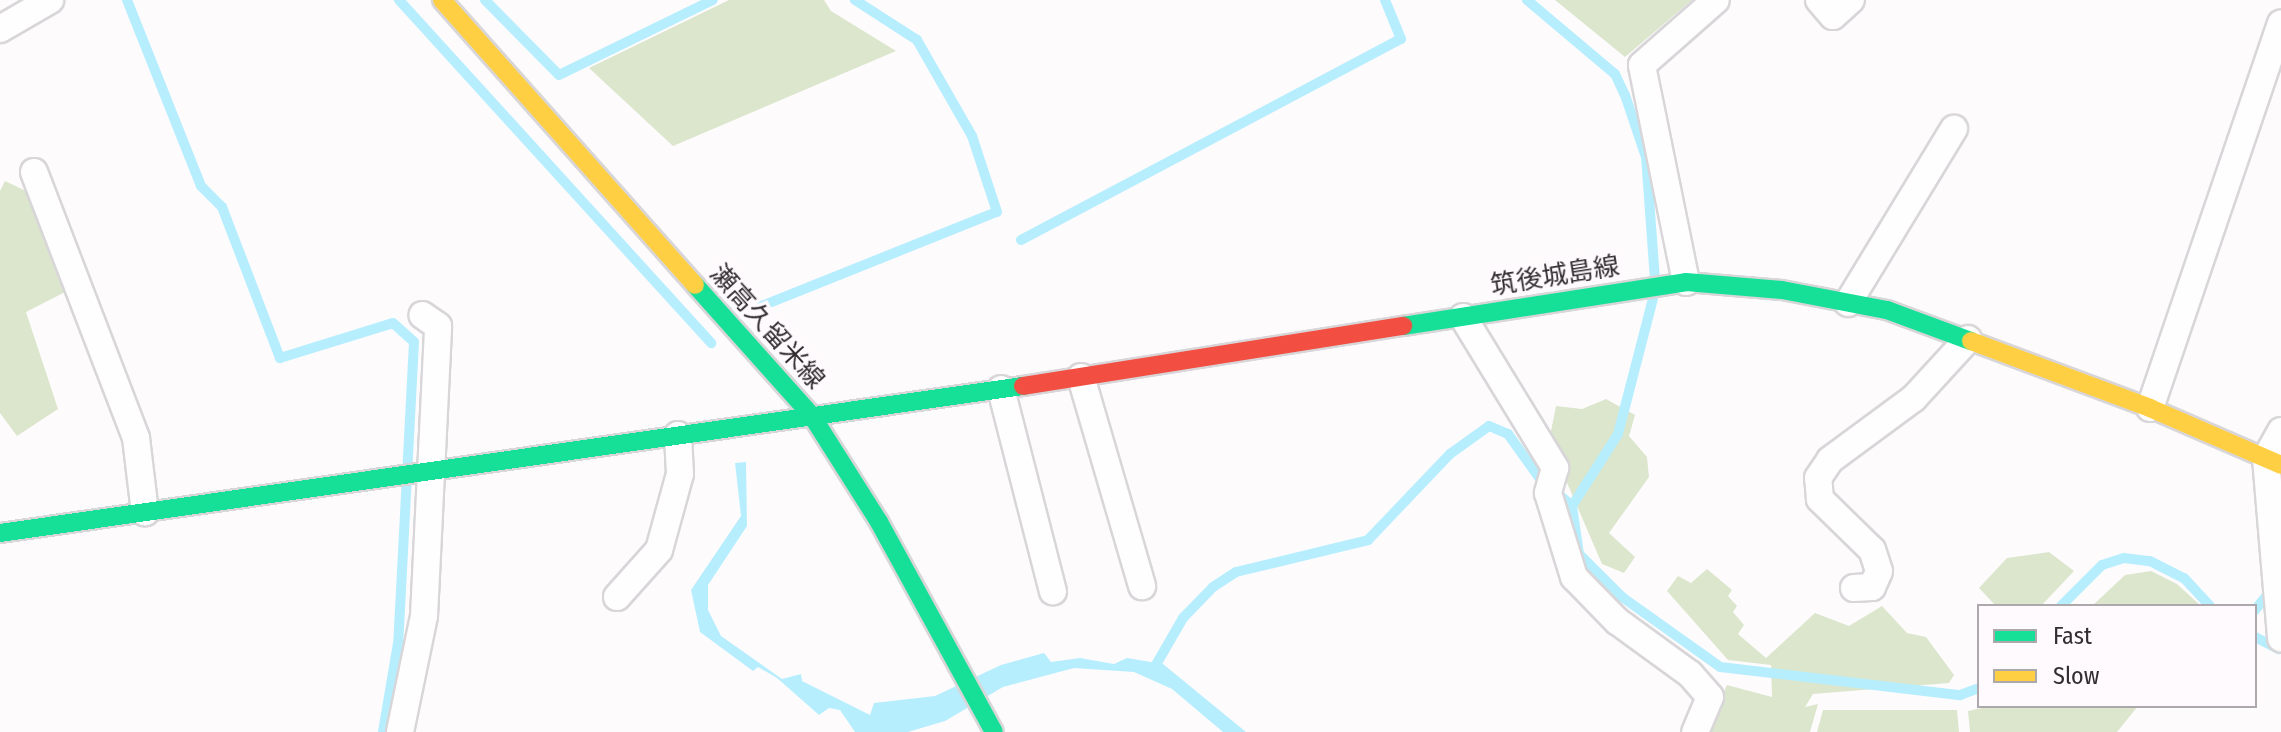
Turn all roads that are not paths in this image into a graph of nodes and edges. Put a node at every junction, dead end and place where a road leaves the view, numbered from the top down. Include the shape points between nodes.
1 (50, 0) edge
2 (442, 0) edge
3 (1716, 0) edge
4 (1819, 0) edge
5 (1851, 0) edge
6 (2281, 24) edge
7 (0, 29) edge
8 (1954, 129) dead end
9 (34, 172) dead end
10 (1686, 282) junction
11 (1848, 303) junction
12 (422, 315) dead end
13 (1463, 317) junction
14 (1968, 339) junction
15 (1081, 377) junction
16 (1001, 389) junction
17 (2150, 408) junction
18 (812, 416) junction
19 (2281, 431) edge
20 (678, 435) junction
21 (2274, 462) edge
22 (432, 471) junction
23 (145, 512) junction
24 (0, 533) edge
25 (1142, 586) dead end
26 (1854, 588) dead end
27 (1053, 591) dead end
28 (617, 597) dead end
29 (2281, 638) edge
30 (400, 732) edge
31 (994, 732) edge
32 (1695, 732) edge

1 - 7 street
2 - 18 street, 瀬高久留米線
3 - 10 street via 1642,65
4 - 5 street via 1833,16
6 - 17 street
8 - 11 street
9 - 23 street via 136,438
10 - 11 street, 筑後城島線
10 - 13 street, 筑後城島線
11 - 14 street, 筑後城島線 via 1887,310
12 - 22 street via 438,326
13 - 15 street, 筑後城島線
13 - 32 street via 1555,468 1548,493 1574,577 1617,621 1690,674 1710,697
14 - 17 street, 筑後城島線
14 - 26 street via 1914,398 1830,460 1818,478 1820,499 1872,550 1879,571 1872,587
15 - 16 street, 筑後城島線
15 - 25 street
16 - 18 street, 筑後城島線
16 - 27 street
17 - 21 street, 筑後城島線
18 - 20 street, 筑後城島線
18 - 31 street, 瀬高久留米線
19 - 21 street
20 - 22 street, 筑後城島線
20 - 28 street via 680,474 659,550
21 - 29 street
22 - 23 street, 筑後城島線
22 - 30 street via 424,616
23 - 24 street, 筑後城島線

